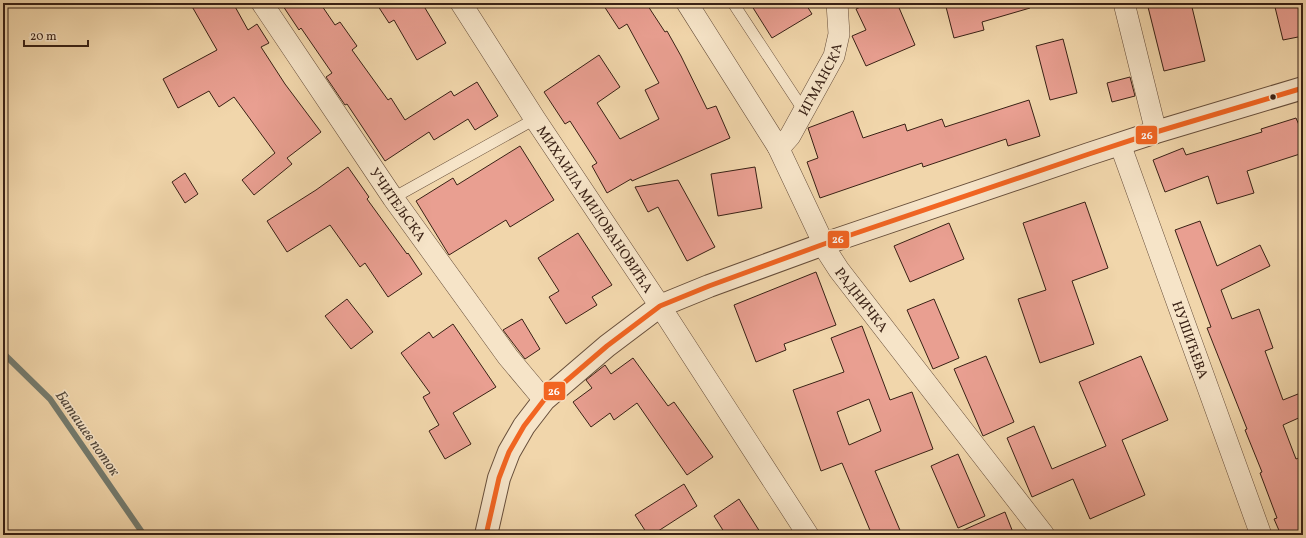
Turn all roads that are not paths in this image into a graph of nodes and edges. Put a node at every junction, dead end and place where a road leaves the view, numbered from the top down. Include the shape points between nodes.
1 (262, 3) edge
2 (461, 3) edge
3 (687, 3) edge
4 (733, 3) edge
5 (837, 3) edge
6 (1124, 3) edge
7 (1303, 88) edge
8 (804, 111) junction
9 (535, 120) junction
10 (1156, 132) junction
11 (1120, 144) junction
12 (778, 147) junction
13 (393, 198) junction
14 (824, 244) junction
15 (660, 306) junction
16 (544, 400) junction
17 (486, 535) edge
18 (808, 535) edge
19 (1044, 535) edge
20 (1261, 535) edge

1 - 13 street, УЧИТЕЉСКА
2 - 9 street, МИХАИЛА МИЛОВАНОВИЋА
3 - 12 street, РАДНИЧКА
4 - 8 lane
5 - 8 street, ИГМАНСКА via 839,34 834,56
6 - 10 street
7 - 10 street
8 - 12 street, ИГМАНСКА via 790,136
9 - 13 lane
9 - 15 street, МИХАИЛА МИЛОВАНОВИЋА
10 - 11 street
11 - 14 street
11 - 20 street, НУШИЋЕВА
12 - 14 street, РАДНИЧКА
13 - 16 street, УЧИТЕЉСКА via 508,357
14 - 15 street
14 - 19 street, РАДНИЧКА via 839,270
15 - 16 street via 607,346
15 - 18 street, МИХАИЛА МИЛОВАНОВИЋА
16 - 17 street via 524,426 509,452

